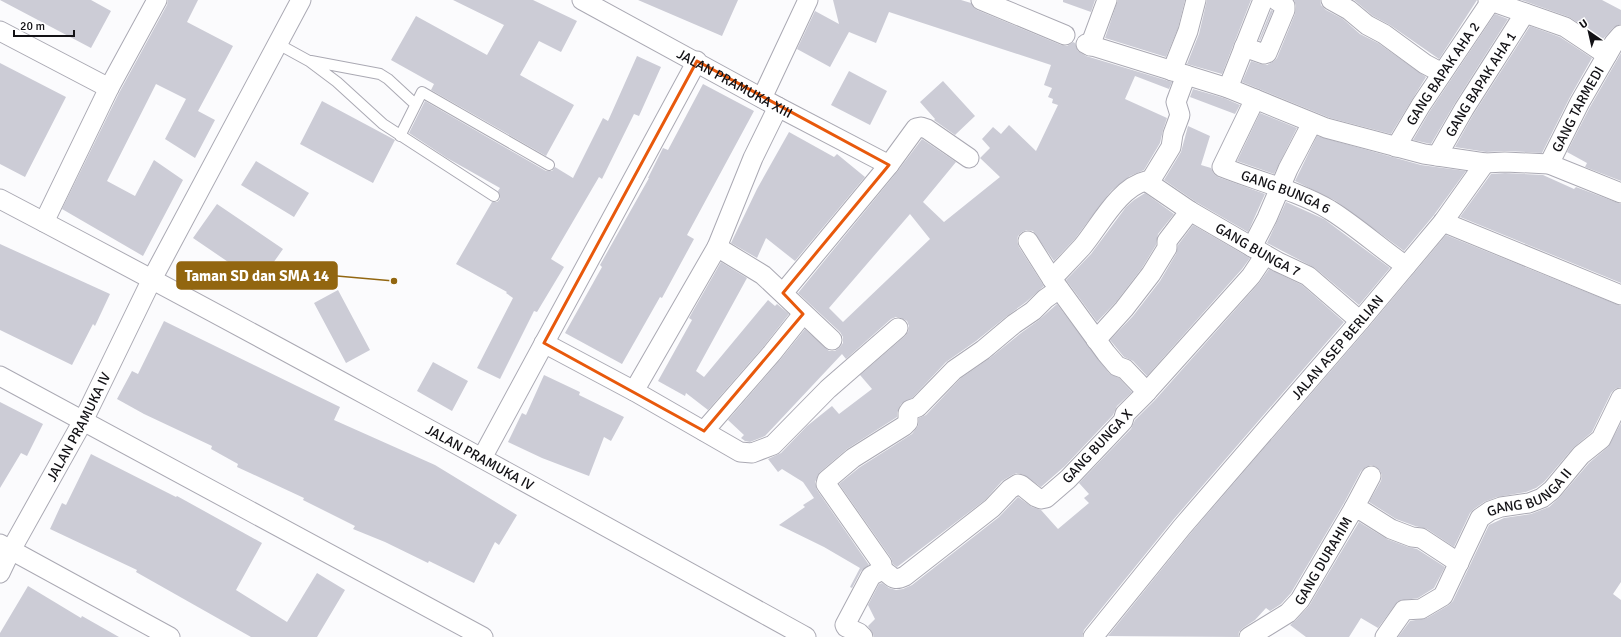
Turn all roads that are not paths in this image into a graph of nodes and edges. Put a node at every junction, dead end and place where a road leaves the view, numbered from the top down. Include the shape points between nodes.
1 (157, 0) edge
2 (301, 0) edge
3 (582, 0) edge
4 (808, 0) edge
5 (981, 0) edge
6 (1107, 0) edge
7 (1196, 0) edge
8 (1263, 0) edge
9 (1276, 0) edge
10 (1331, 0) edge
11 (1489, 0) edge
12 (1525, 13) junction
13 (0, 31) edge
14 (1065, 35) dead end
15 (1621, 35) edge
16 (278, 44) junction
17 (1244, 47) junction
18 (1607, 55) junction
19 (309, 61) junction
20 (697, 61) junction
21 (1179, 73) junction
22 (1442, 73) junction
23 (109, 88) junction
24 (1228, 88) junction
25 (1255, 99) junction
26 (770, 102) junction
27 (415, 104) junction
28 (1312, 123) junction
29 (400, 136) junction
30 (1396, 147) junction
31 (1437, 156) junction
32 (969, 158) dead end
33 (1485, 163) junction
34 (1549, 164) junction
35 (549, 165) dead end
36 (888, 165) junction
37 (1150, 184) junction
38 (1281, 188) junction
39 (1621, 193) edge
40 (494, 196) dead end
41 (0, 199) edge
42 (1190, 210) junction
43 (44, 222) junction
44 (1443, 222) junction
45 (1028, 241) dead end
46 (717, 247) junction
47 (1258, 251) junction
48 (1406, 266) junction
49 (152, 279) junction
50 (1056, 284) junction
51 (783, 293) junction
52 (1621, 295) edge
53 (803, 314) junction
54 (1360, 322) junction
55 (898, 328) dead end
56 (832, 340) dead end
57 (1096, 340) junction
58 (544, 343) junction
59 (0, 376) edge
60 (634, 391) junction
61 (1147, 392) junction
62 (1621, 398) edge
63 (82, 421) junction
64 (704, 431) junction
65 (482, 458) junction
66 (1371, 476) dead end
67 (1354, 508) junction
68 (6, 547) edge
69 (1459, 563) junction
70 (882, 570) junction
71 (0, 573) edge
72 (170, 637) edge
73 (483, 637) edge
74 (806, 637) edge
75 (863, 637) edge
76 (1093, 637) edge
77 (1249, 637) edge
78 (1385, 637) edge

1 - 23 street
2 - 16 street
3 - 20 street, JALAN PRAMUKA XIII
4 - 26 street
5 - 14 street
6 - 21 street via 1088,45
7 - 21 street
8 - 17 street
9 - 17 street via 1285,6 1285,10 1267,53
10 - 22 street
11 - 12 street
11 - 22 street, GANG BAPAK AHA 2
12 - 18 street via 1566,27
12 - 31 street, GANG BAPAK AHA 1
13 - 23 street
15 - 18 street, GANG TARMEDI
16 - 19 lane
16 - 49 street
17 - 24 street
18 - 34 street, GANG TARMEDI
19 - 27 lane via 380,74
19 - 29 lane
20 - 26 street, JALAN PRAMUKA XIII
20 - 58 street
21 - 24 street
21 - 37 street via 1176,102 1180,115 1171,147
22 - 30 street, GANG BAPAK AHA 2
23 - 43 street
24 - 25 street
25 - 28 street
25 - 38 street, GANG BUNGA 6 via 1222,167
26 - 36 street, JALAN PRAMUKA XIII
26 - 46 street via 753,158
27 - 29 lane
27 - 35 lane via 422,92
28 - 30 street
28 - 38 street, GANG BUNGA X
29 - 40 lane
30 - 31 street
31 - 33 street
32 - 36 street via 921,127 916,128
33 - 34 street
33 - 44 street, JALAN ASEP BERLIAN
34 - 39 street
36 - 51 street
37 - 42 street, GANG BUNGA 7
37 - 50 street via 1142,182 1124,195 1082,246
38 - 47 street, GANG BUNGA X via 1267,218
38 - 48 street, GANG BUNGA 6 via 1349,222
41 - 43 street, JALAN PRAMUKA IV
42 - 47 street, GANG BUNGA 7
42 - 57 street via 1167,241 1167,248 1151,274
43 - 49 street, JALAN PRAMUKA IV
44 - 48 street, JALAN ASEP BERLIAN
44 - 52 street
45 - 50 street
46 - 51 street via 764,275
46 - 60 street
47 - 54 street, GANG BUNGA 7 via 1308,276
47 - 61 street, GANG BUNGA X via 1251,276
48 - 54 street, JALAN ASEP BERLIAN
49 - 63 street, JALAN PRAMUKA IV
49 - 65 street, JALAN PRAMUKA IV
50 - 57 street
50 - 70 street via 1033,311 952,372 916,408 910,410 908,422 904,426 853,458 827,480 826,484 882,564
51 - 53 street
53 - 56 street
53 - 64 street
54 - 76 street, JALAN ASEP BERLIAN via 1182,527
55 - 64 street via 828,389 773,445 752,453 740,452
57 - 61 street via 1117,366 1126,369
58 - 60 street
58 - 65 street
59 - 63 street
60 - 64 street
61 - 70 street, GANG BUNGA X via 1073,474 1046,498 1038,498 1018,484 992,508 905,576 893,578
62 - 69 street, GANG BUNGA II via 1601,439 1581,455 1552,490 1542,498 1529,503 1501,507 1480,518
63 - 68 street, JALAN PRAMUKA IV
63 - 73 street
65 - 74 street, JALAN PRAMUKA IV
66 - 67 street
67 - 69 street, GANG DURAHIM via 1391,529 1421,538
67 - 77 street, GANG DURAHIM via 1300,600 1288,613
68 - 71 street, JALAN PRAMUKA IV
68 - 72 street
69 - 78 street, GANG BUNGA II via 1443,596 1421,609 1404,610
70 - 75 street via 871,576 845,625

